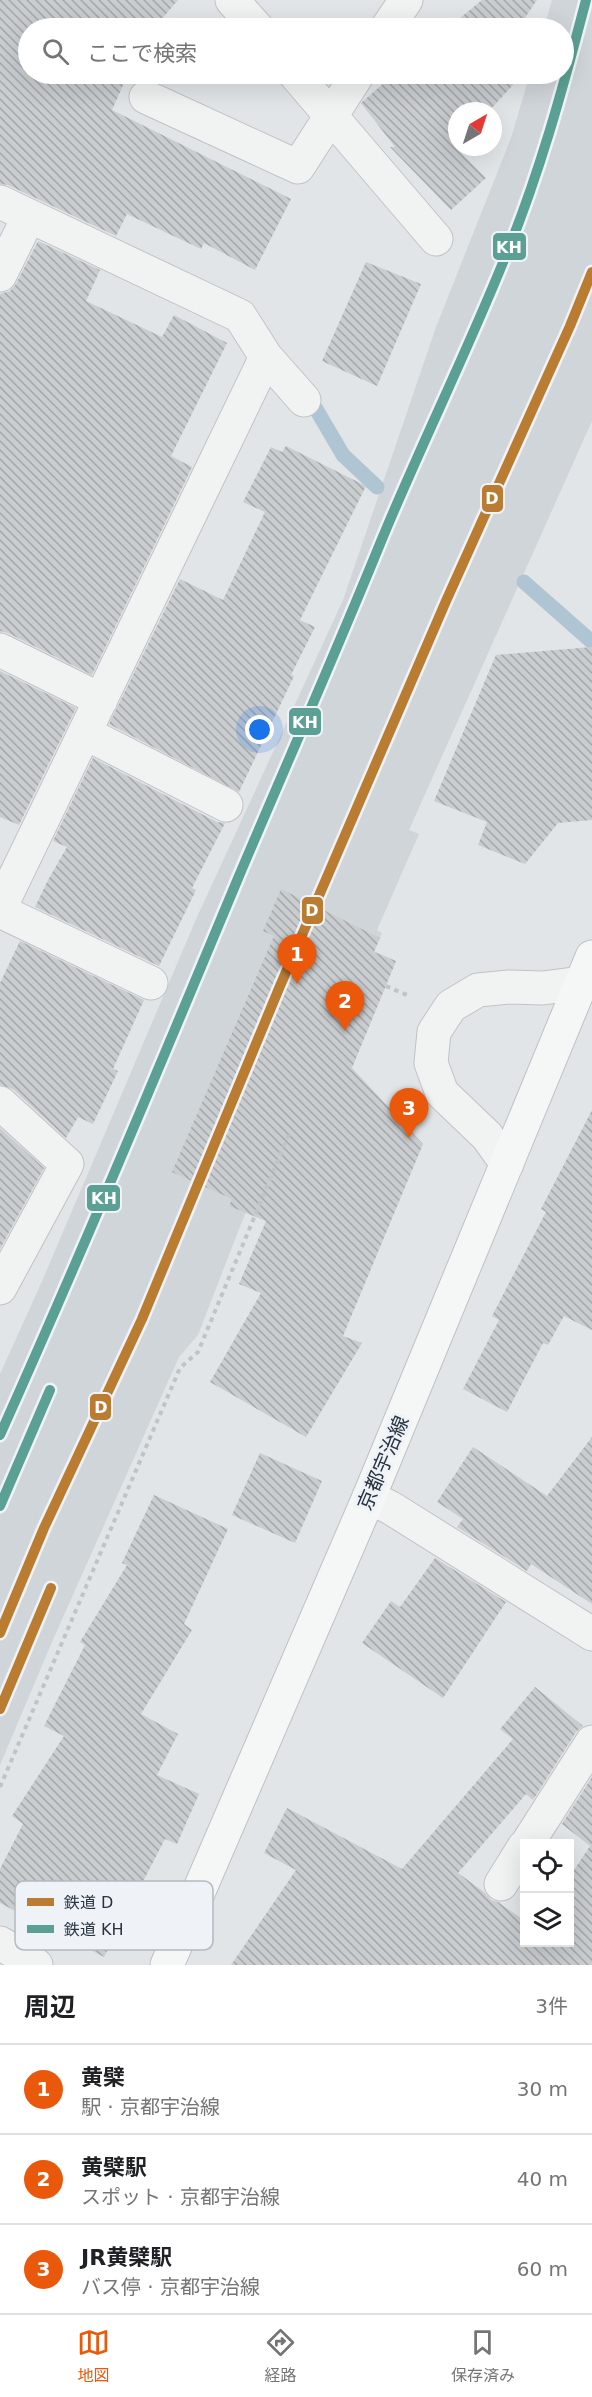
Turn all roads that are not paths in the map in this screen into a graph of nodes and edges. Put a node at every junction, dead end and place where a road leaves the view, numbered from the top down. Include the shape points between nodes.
1 (232, 0) edge
2 (406, 0) edge
3 (247, 18) edge
4 (394, 18) edge
5 (304, 84) edge
6 (351, 84) edge
7 (146, 97) dead end
8 (330, 115) junction
9 (0, 202) edge
10 (29, 216) junction
11 (436, 239) dead end
12 (0, 275) edge
13 (266, 357) junction
14 (304, 400) dead end
15 (0, 650) edge
16 (101, 700) junction
17 (85, 733) junction
18 (226, 805) dead end
19 (11, 858) edge
20 (0, 910) edge
21 (586, 970) edge
22 (150, 982) dead end
23 (0, 1103) edge
24 (507, 1164) junction
25 (0, 1288) edge
26 (369, 1497) junction
27 (592, 1634) edge
28 (592, 1742) edge
29 (530, 1839) edge
30 (520, 1854) edge
31 (203, 1881) edge
32 (501, 1884) dead end
33 (0, 1943) edge
34 (173, 1950) edge
35 (36, 1965) edge
36 (167, 1965) edge

1 - 3 street
2 - 4 street
5 - 8 street
6 - 8 street
7 - 8 street via 298,167
8 - 11 street
9 - 10 street
10 - 12 street
10 - 13 street via 240,316
13 - 14 street
13 - 16 street
15 - 16 street
16 - 17 street
17 - 18 street
17 - 19 street
19 - 20 street
20 - 22 street
21 - 24 main road, 京都宇治線
21 - 24 street via 543,988 478,990 451,1006 434,1032 431,1063 442,1093 488,1136
23 - 25 street via 67,1164
24 - 26 main road, 京都宇治線
26 - 27 street
26 - 31 main road, 京都宇治線
28 - 29 street
30 - 32 street
33 - 35 street
34 - 36 main road, 京都宇治線

